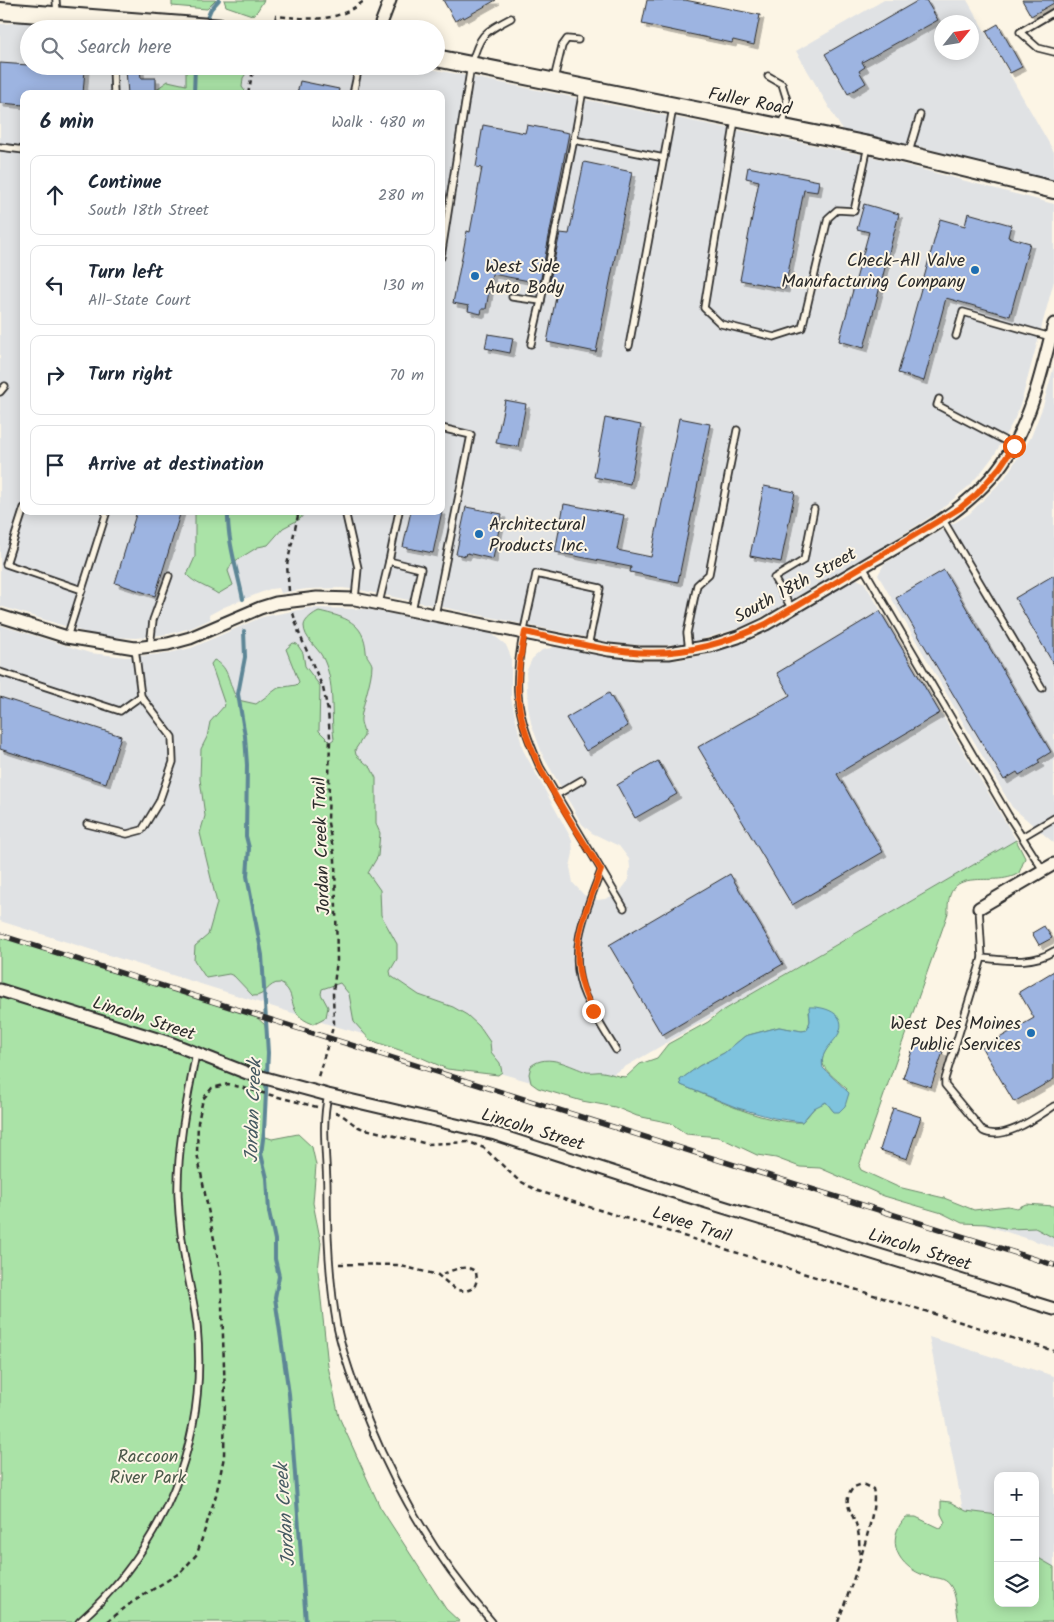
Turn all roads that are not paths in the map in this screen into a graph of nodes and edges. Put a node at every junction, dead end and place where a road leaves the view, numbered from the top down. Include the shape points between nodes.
1 (390, 0) edge
2 (57, 8) edge
3 (0, 11) edge
4 (1054, 12) edge
5 (510, 18) dead end
6 (100, 20) edge
7 (382, 20) edge
8 (578, 40) dead end
9 (1054, 52) edge
10 (445, 60) edge
11 (471, 65) junction
12 (113, 75) edge
13 (357, 75) edge
14 (768, 76) dead end
15 (553, 81) junction
16 (584, 88) junction
17 (114, 90) edge
18 (354, 90) edge
19 (673, 106) junction
20 (920, 115) dead end
21 (735, 118) junction
22 (783, 128) junction
23 (574, 139) junction
24 (869, 145) junction
25 (0, 147) edge
26 (20, 150) edge
27 (909, 154) junction
28 (664, 158) junction
29 (1054, 190) edge
30 (445, 231) edge
31 (512, 297) dead end
32 (541, 301) junction
33 (1054, 324) edge
34 (956, 336) dead end
35 (1050, 337) junction
36 (531, 344) dead end
37 (629, 346) dead end
38 (5, 386) dead end
39 (0, 392) edge
40 (939, 398) dead end
41 (445, 429) edge
42 (737, 430) dead end
43 (1014, 446) junction
44 (814, 509) dead end
45 (22, 515) edge
46 (105, 515) edge
47 (346, 515) edge
48 (398, 515) edge
49 (943, 520) junction
50 (388, 561) junction
51 (863, 567) junction
52 (169, 576) dead end
53 (82, 590) junction
54 (355, 599) junction
55 (378, 603) junction
56 (792, 609) junction
57 (412, 610) junction
58 (436, 615) junction
59 (0, 616) edge
60 (525, 632) junction
61 (67, 637) junction
62 (150, 646) junction
63 (588, 646) junction
64 (135, 648) junction
65 (689, 650) junction
66 (0, 672) edge
67 (1042, 688) dead end
68 (141, 696) junction
69 (582, 780) dead end
70 (556, 795) junction
71 (1054, 818) edge
72 (87, 824) dead end
73 (1022, 837) junction
74 (1054, 864) edge
75 (601, 870) junction
76 (1043, 870) junction
77 (624, 908) dead end
78 (978, 908) joint
79 (1054, 951) edge
80 (982, 958) junction
81 (0, 990) edge
82 (616, 1050) dead end
83 (196, 1053) junction
84 (328, 1095) junction
85 (1054, 1106) edge
86 (1054, 1309) edge
87 (79, 1622) edge
88 (492, 1622) edge

1 - 7 street
2 - 3 street
2 - 6 street
4 - 9 lane via 1020,32 1038,48
5 - 11 lane via 487,31 478,41
8 - 15 lane via 567,39 562,46
10 - 11 street, Fuller Road
11 - 15 street, Fuller Road
11 - 30 lane
12 - 17 lane
13 - 18 lane
14 - 22 lane via 782,84 787,100
15 - 16 street, Fuller Road
16 - 19 street, Fuller Road
16 - 23 lane
19 - 21 street, Fuller Road
19 - 28 lane
20 - 27 lane
21 - 22 street, Fuller Road
21 - 24 lane via 704,308 721,324 774,338 802,328 828,218 837,210 854,211
22 - 24 street, Fuller Road
23 - 28 lane
23 - 32 lane
24 - 27 street, Fuller Road
25 - 26 lane
27 - 29 street, Fuller Road
28 - 37 lane
31 - 32 lane
32 - 36 lane
33 - 35 street, South 18th Street
34 - 35 lane via 963,312
35 - 43 street, South 18th Street via 1029,411
38 - 39 lane
40 - 43 lane via 937,405
41 - 58 lane via 471,435
42 - 65 lane via 709,574 697,585 687,633
43 - 49 street, South 18th Street via 977,494
44 - 56 lane via 804,560 774,578
45 - 53 lane via 6,564
46 - 53 lane
47 - 54 lane via 358,568
48 - 50 lane
49 - 51 street, South 18th Street
49 - 67 lane
50 - 55 lane
50 - 57 lane via 422,569
51 - 56 street, South 18th Street
51 - 73 lane
52 - 62 lane via 153,620
53 - 61 lane
54 - 55 street, South 18th Street
54 - 62 street, South 18th Street via 317,598 276,603 190,638
55 - 57 street, South 18th Street
56 - 65 street, South 18th Street via 738,637
57 - 58 street, South 18th Street
58 - 60 street, South 18th Street
59 - 61 street, South 18th Street
60 - 63 street, South 18th Street
60 - 63 lane via 536,574 600,588
60 - 70 lane via 518,695 522,720 529,744
61 - 64 street, South 18th Street
62 - 64 street, South 18th Street
63 - 65 street, South 18th Street via 639,653
64 - 68 lane
66 - 68 lane via 120,711
68 - 72 lane via 172,737 173,762 159,802 142,830 127,834
69 - 70 lane
70 - 75 lane
71 - 73 lane
73 - 76 lane
74 - 76 street
75 - 77 lane
75 - 82 lane via 584,915 576,953 584,994
76 - 78 street
78 - 80 lane
79 - 80 lane via 1044,958 1031,960
80 - 85 lane via 945,1085 988,1134 1019,1128
81 - 83 street, Lincoln Street
83 - 84 street, Lincoln Street via 246,1072
83 - 87 lane via 183,1122 178,1194 197,1324 199,1356 194,1424 183,1466 160,1522 123,1578
84 - 86 street, Lincoln Street via 495,1134
84 - 88 lane via 324,1144 326,1235 337,1326 348,1371 383,1458 425,1535

